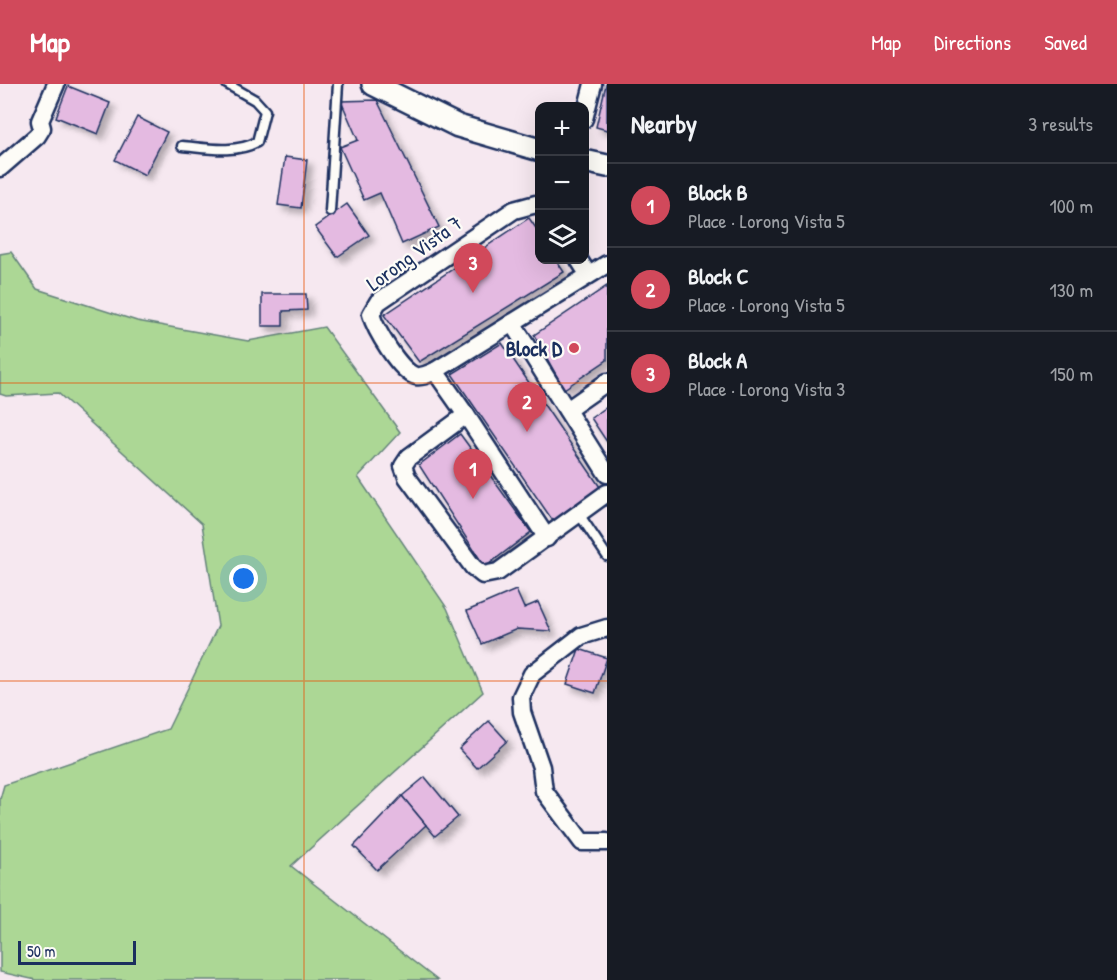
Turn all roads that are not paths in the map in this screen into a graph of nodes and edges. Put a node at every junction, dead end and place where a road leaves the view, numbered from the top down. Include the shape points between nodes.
1 (56, 84) edge
2 (227, 84) edge
3 (338, 84) edge
4 (373, 84) edge
5 (593, 84) edge
6 (589, 102) edge
7 (182, 146) dead end
8 (535, 149) edge
9 (589, 162) edge
10 (607, 166) edge
11 (0, 168) edge
12 (535, 204) edge
13 (330, 211) dead end
14 (607, 264) edge
15 (584, 267) edge
16 (512, 322) junction
17 (435, 371) junction
18 (607, 382) edge
19 (567, 410) junction
20 (466, 415) junction
21 (607, 474) edge
22 (607, 492) edge
23 (579, 514) junction
24 (547, 538) junction
25 (607, 556) edge
26 (607, 628) edge
27 (607, 842) edge

1 - 11 street via 40,121 42,129
2 - 7 lane via 255,99 265,111 257,142 226,149
3 - 13 lane
4 - 8 street via 458,126
5 - 6 street
9 - 10 street
12 - 17 street, Lorong Vista 7 via 514,210 378,302 371,314 374,327 403,366 413,375
14 - 15 street
15 - 16 street
16 - 17 street
16 - 19 street
17 - 20 street
18 - 19 street
19 - 21 street
20 - 24 street
20 - 24 street via 409,456 403,466 407,477 483,575 498,572
22 - 23 street
23 - 24 street
23 - 25 lane
26 - 27 street via 581,636 532,674 521,697 544,791 582,842

